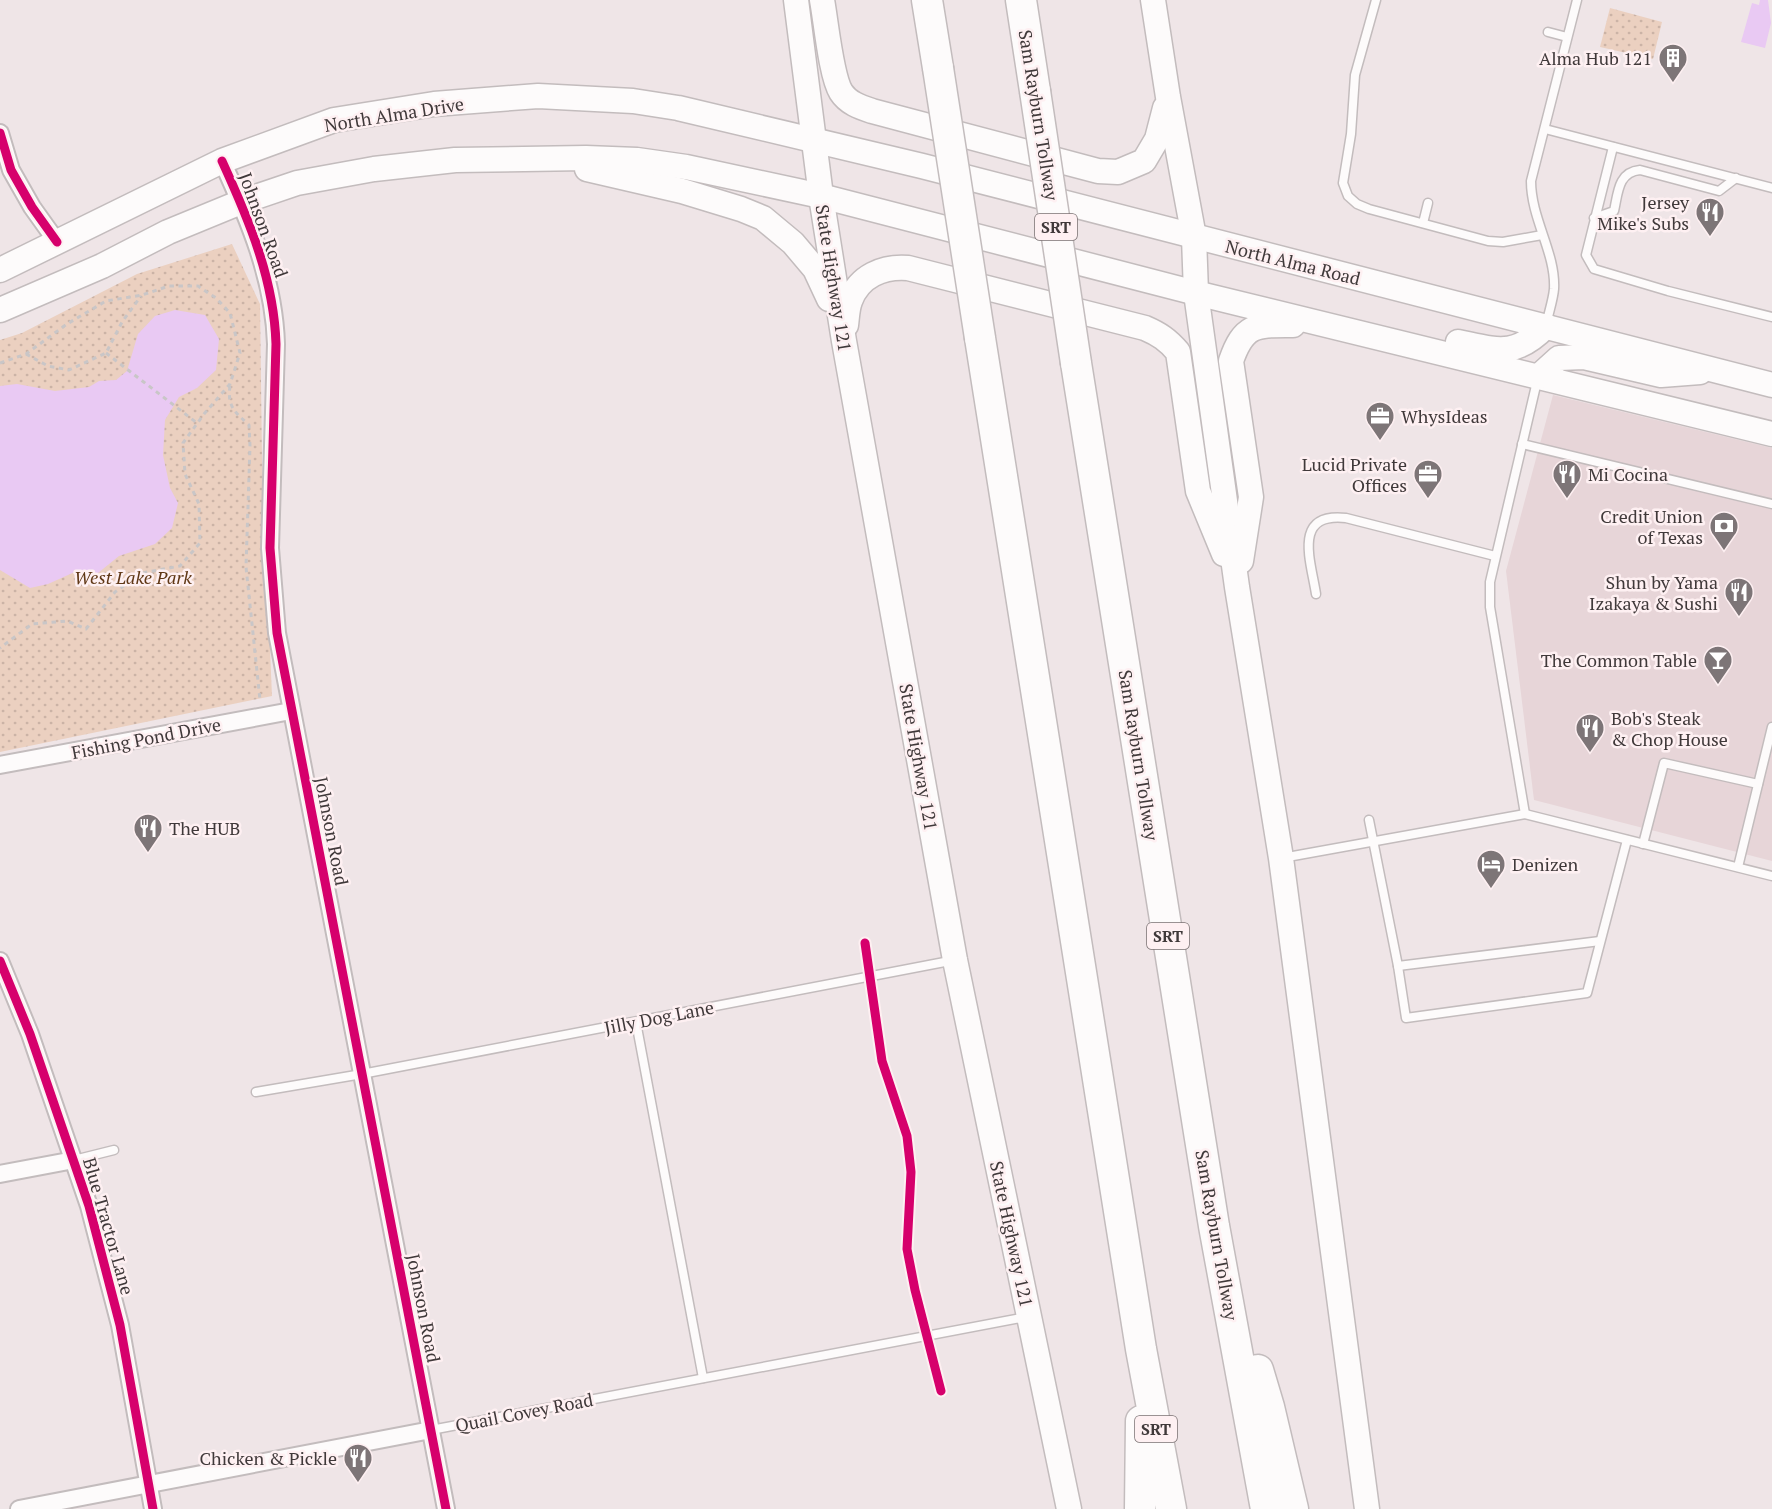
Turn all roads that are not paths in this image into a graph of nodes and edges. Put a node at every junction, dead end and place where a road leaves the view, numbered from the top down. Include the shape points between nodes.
1 (796, 0) edge
2 (822, 0) edge
3 (927, 0) edge
4 (1021, 0) edge
5 (1153, 0) edge
6 (1376, 0) edge
7 (1577, 0) edge
8 (1548, 32) dead end
9 (1567, 37) junction
10 (1168, 97) junction
11 (1545, 129) junction
12 (0, 133) edge
13 (815, 141) junction
14 (1613, 147) junction
15 (545, 159) junction
16 (222, 161) junction
17 (1736, 178) junction
18 (1772, 188) edge
19 (821, 196) junction
20 (241, 202) junction
21 (1428, 203) dead end
22 (1594, 218) junction
23 (1423, 223) junction
24 (1542, 235) junction
25 (1194, 237) junction
26 (57, 242) junction
27 (0, 270) edge
28 (1196, 293) junction
29 (0, 310) edge
30 (1772, 317) edge
31 (1326, 325) junction
32 (1546, 326) junction
33 (844, 340) junction
34 (1423, 349) junction
35 (1719, 371) junction
36 (1538, 377) junction
37 (1772, 385) edge
38 (1772, 434) edge
39 (1521, 444) junction
40 (1772, 504) edge
41 (1494, 556) junction
42 (1237, 587) junction
43 (1316, 594) dead end
44 (291, 711) junction
45 (1772, 727) edge
46 (0, 765) edge
47 (1758, 784) junction
48 (1524, 814) junction
49 (1369, 820) dead end
50 (1627, 840) junction
51 (1372, 841) junction
52 (1643, 844) junction
53 (1281, 858) junction
54 (1738, 867) junction
55 (1772, 876) edge
56 (1600, 941) junction
57 (955, 960) junction
58 (0, 961) edge
59 (1398, 966) junction
60 (636, 1022) junction
61 (362, 1074) junction
62 (256, 1092) dead end
63 (114, 1150) dead end
64 (74, 1160) junction
65 (0, 1174) edge
66 (1214, 1226) junction
67 (1030, 1316) junction
68 (1141, 1349) junction
69 (703, 1378) junction
70 (431, 1430) junction
71 (150, 1484) junction
72 (19, 1509) edge
73 (153, 1509) edge
74 (446, 1509) edge
75 (1069, 1509) edge
76 (1140, 1509) edge
77 (1171, 1509) edge
78 (1266, 1509) edge
79 (1293, 1509) edge
80 (1367, 1509) edge

1 - 13 main road, State Highway 121
2 - 10 main road via 841,92 853,104 872,111 1098,171 1118,172 1144,161 1157,139
3 - 68 highway, SRT, bridge
4 - 66 highway, Sam Rayburn Tollway / SRT, bridge
5 - 10 main road
6 - 23 lane via 1355,75 1343,183 1348,196 1357,204
7 - 9 lane
8 - 9 lane
9 - 11 lane
10 - 25 main road
11 - 14 lane
11 - 24 lane via 1531,181
12 - 26 street via 11,170
13 - 16 main road, North Alma Drive via 678,108 633,101 538,96 434,104 334,120
13 - 19 main road, State Highway 121
13 - 25 main road, North Alma Road
14 - 17 lane
14 - 22 lane
15 - 19 main road via 642,161
15 - 20 main road via 455,160 374,169 297,183
15 - 33 main road via 682,191 763,218 793,243 815,269
16 - 20 street, Johnson Road
16 - 26 main road, North Alma Drive
17 - 18 lane
17 - 22 lane via 1719,191 1640,170 1630,171 1623,177 1614,211
19 - 28 main road
19 - 33 main road, State Highway 121
20 - 29 main road
20 - 44 street, Johnson Road via 263,261 275,318 270,548 277,633
21 - 23 lane
22 - 30 lane via 1586,255 1594,268
23 - 24 lane via 1488,241
24 - 32 lane via 1554,290
25 - 28 main road
25 - 32 main road, North Alma Road
26 - 27 main road, North Alma Drive
28 - 31 main road
28 - 42 main road
31 - 34 main road
31 - 42 main road via 1263,325 1249,331 1237,343 1231,362 1251,497
32 - 34 main road via 1535,337 1510,349 1447,340 1433,341
32 - 35 main road, North Alma Road
33 - 42 main road via 849,302 857,288 874,273 896,267 1158,333 1178,352 1198,491
33 - 57 main road, State Highway 121
34 - 36 main road
35 - 36 main road via 1661,375 1584,357 1558,358
35 - 37 main road, North Alma Road
36 - 38 main road
36 - 39 lane
39 - 40 lane
39 - 41 lane
41 - 43 lane via 1332,517 1315,524 1308,538
41 - 48 lane via 1490,607
42 - 53 main road
44 - 46 street, Fishing Pond Drive
44 - 61 street, Johnson Road
45 - 47 lane
47 - 52 lane via 1664,763
47 - 54 lane
48 - 50 lane
48 - 51 lane
49 - 51 lane
50 - 52 lane
50 - 56 lane
51 - 53 lane
51 - 59 lane
52 - 54 lane
53 - 80 main road
54 - 55 lane
56 - 59 lane
56 - 59 lane via 1587,993 1406,1018
57 - 60 lane, Jilly Dog Lane
57 - 67 main road, State Highway 121
58 - 64 street, Blue Tractor Lane
60 - 61 lane, Jilly Dog Lane
60 - 69 lane
61 - 62 lane, Jilly Dog Lane
61 - 70 street, Johnson Road
63 - 64 lane
64 - 65 street
64 - 71 street, Blue Tractor Lane via 120,1325
66 - 78 highway, Sam Rayburn Tollway / SRT
66 - 79 highway via 1269,1407
67 - 69 lane, Quail Covey Road
67 - 75 main road, State Highway 121
68 - 76 highway
68 - 77 highway, SRT
69 - 70 lane, Quail Covey Road
70 - 71 street, Quail Covey Road
70 - 74 street, Johnson Road
71 - 72 street, Quail Covey Road
71 - 73 street, Blue Tractor Lane

